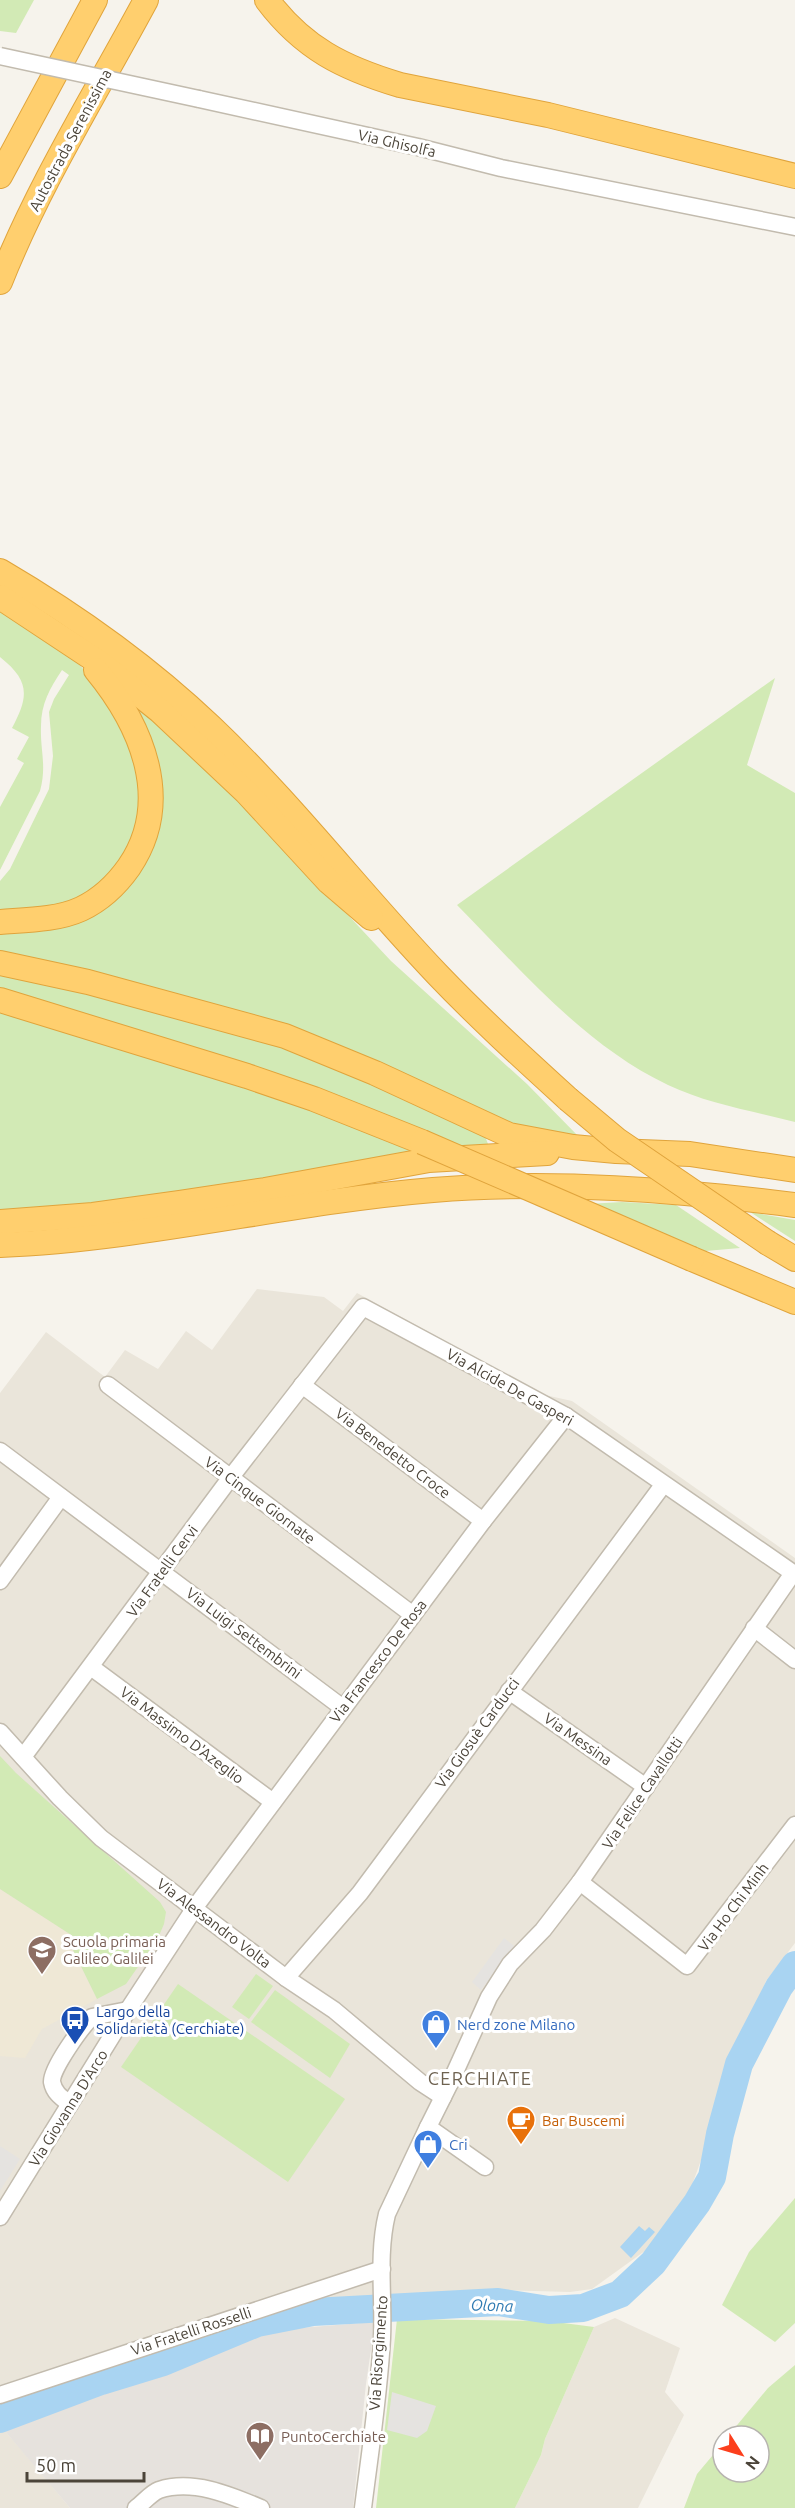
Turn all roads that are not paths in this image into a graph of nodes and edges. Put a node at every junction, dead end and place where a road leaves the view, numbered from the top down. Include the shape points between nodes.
1 (95, 0) edge
2 (146, 0) edge
3 (267, 0) edge
4 (0, 56) edge
5 (0, 176) edge
6 (795, 176) edge
7 (795, 227) edge
8 (0, 282) edge
9 (0, 571) edge
10 (0, 597) edge
11 (70, 643) junction
12 (0, 922) edge
13 (0, 963) edge
14 (437, 974) junction
15 (0, 1000) edge
16 (616, 1151) junction
17 (795, 1170) edge
18 (795, 1205) edge
19 (0, 1222) edge
20 (0, 1245) edge
21 (795, 1259) edge
22 (795, 1302) edge
23 (108, 1385) dead end
24 (302, 1385) junction
25 (566, 1416) junction
26 (0, 1451) edge
27 (231, 1478) junction
28 (663, 1485) junction
29 (62, 1497) junction
30 (483, 1521) junction
31 (162, 1570) junction
32 (793, 1573) joint
33 (0, 1581) edge
34 (413, 1615) junction
35 (754, 1628) junction
36 (795, 1660) edge
37 (91, 1667) junction
38 (509, 1690) junction
39 (343, 1708) junction
40 (0, 1732) edge
41 (23, 1757) junction
42 (646, 1787) junction
43 (273, 1802) junction
44 (795, 1825) edge
45 (580, 1882) junction
46 (194, 1909) junction
47 (286, 1977) junction
48 (128, 2010) junction
49 (443, 2097) junction
50 (70, 2104) junction
51 (428, 2127) junction
52 (485, 2167) dead end
53 (0, 2217) edge
54 (382, 2269) junction
55 (0, 2395) edge
56 (136, 2508) edge
57 (261, 2508) edge
58 (363, 2508) edge

1 - 5 highway
2 - 8 highway, Autostrada Serenissima via 43,189
3 - 6 highway via 282,20 314,48 345,66 399,86 641,136
4 - 7 street, Via Ghisolfa, bridge via 501,168
9 - 14 highway via 114,646 211,726
10 - 11 highway
11 - 12 highway via 109,686 132,724 147,761 150,820 136,856 97,900 62,915
11 - 14 highway via 130,686 205,752 329,882
13 - 16 highway via 88,982 285,1036 375,1072 509,1135
14 - 21 highway, bridge via 568,1099 617,1140
15 - 22 highway, bridge via 314,1099
16 - 17 highway via 690,1154
16 - 19 highway via 429,1160 180,1203
18 - 20 highway via 622,1188 485,1186 305,1205 121,1234
23 - 27 street, Via Cinque Giornate
24 - 25 street, Via Alcide De Gasperi via 363,1307
24 - 27 street, Via Fratelli Cervi
24 - 30 street, Via Benedetto Croce
25 - 28 street, Via Alcide De Gasperi
25 - 30 street, Via Francesco De Rosa
26 - 29 street, Via Luigi Settembrini
27 - 31 street, Via Fratelli Cervi
27 - 34 street, Via Cinque Giornate
28 - 32 street, Via Alcide De Gasperi
28 - 38 street, Via Giosuè Carducci
29 - 31 street, Via Luigi Settembrini
29 - 33 street
30 - 34 street, Via Francesco De Rosa
31 - 37 street, Via Fratelli Cervi
31 - 39 street, Via Luigi Settembrini
32 - 35 street, Via Felice Cavallotti
34 - 39 street, Via Francesco De Rosa
35 - 36 street
35 - 42 street, Via Felice Cavallotti
37 - 41 street, Via Fratelli Cervi
37 - 43 street, Via Massimo D'Azeglio
38 - 42 street, Via Messina
38 - 47 street, Via Giosuè Carducci via 360,1893
39 - 43 street, Via Francesco De Rosa
40 - 41 street, Via Alessandro Volta
41 - 46 street, Via Alessandro Volta via 88,1827
42 - 45 street, Via Felice Cavallotti
43 - 46 street, Via Francesco De Rosa
44 - 45 street, Via Ho Chi Minh via 687,1966
45 - 49 street, Via Felice Cavallotti via 543,1930 510,1964 483,2008
46 - 47 street, Via Alessandro Volta
46 - 48 street, Via Giovanna D'Arco
47 - 49 street, Via Alessandro Volta
48 - 50 street, Via Giovanna D'Arco
48 - 50 street via 92,2017 69,2047 52,2082 58,2095
49 - 51 street, Via Felice Cavallotti
50 - 53 street, Via Giovanna D'Arco
51 - 52 street
51 - 54 street, Via Risorgimento via 387,2214
54 - 55 street, Via Fratelli Rosselli
54 - 58 street, Via Risorgimento via 382,2339
56 - 57 street via 157,2491 189,2486 219,2492

